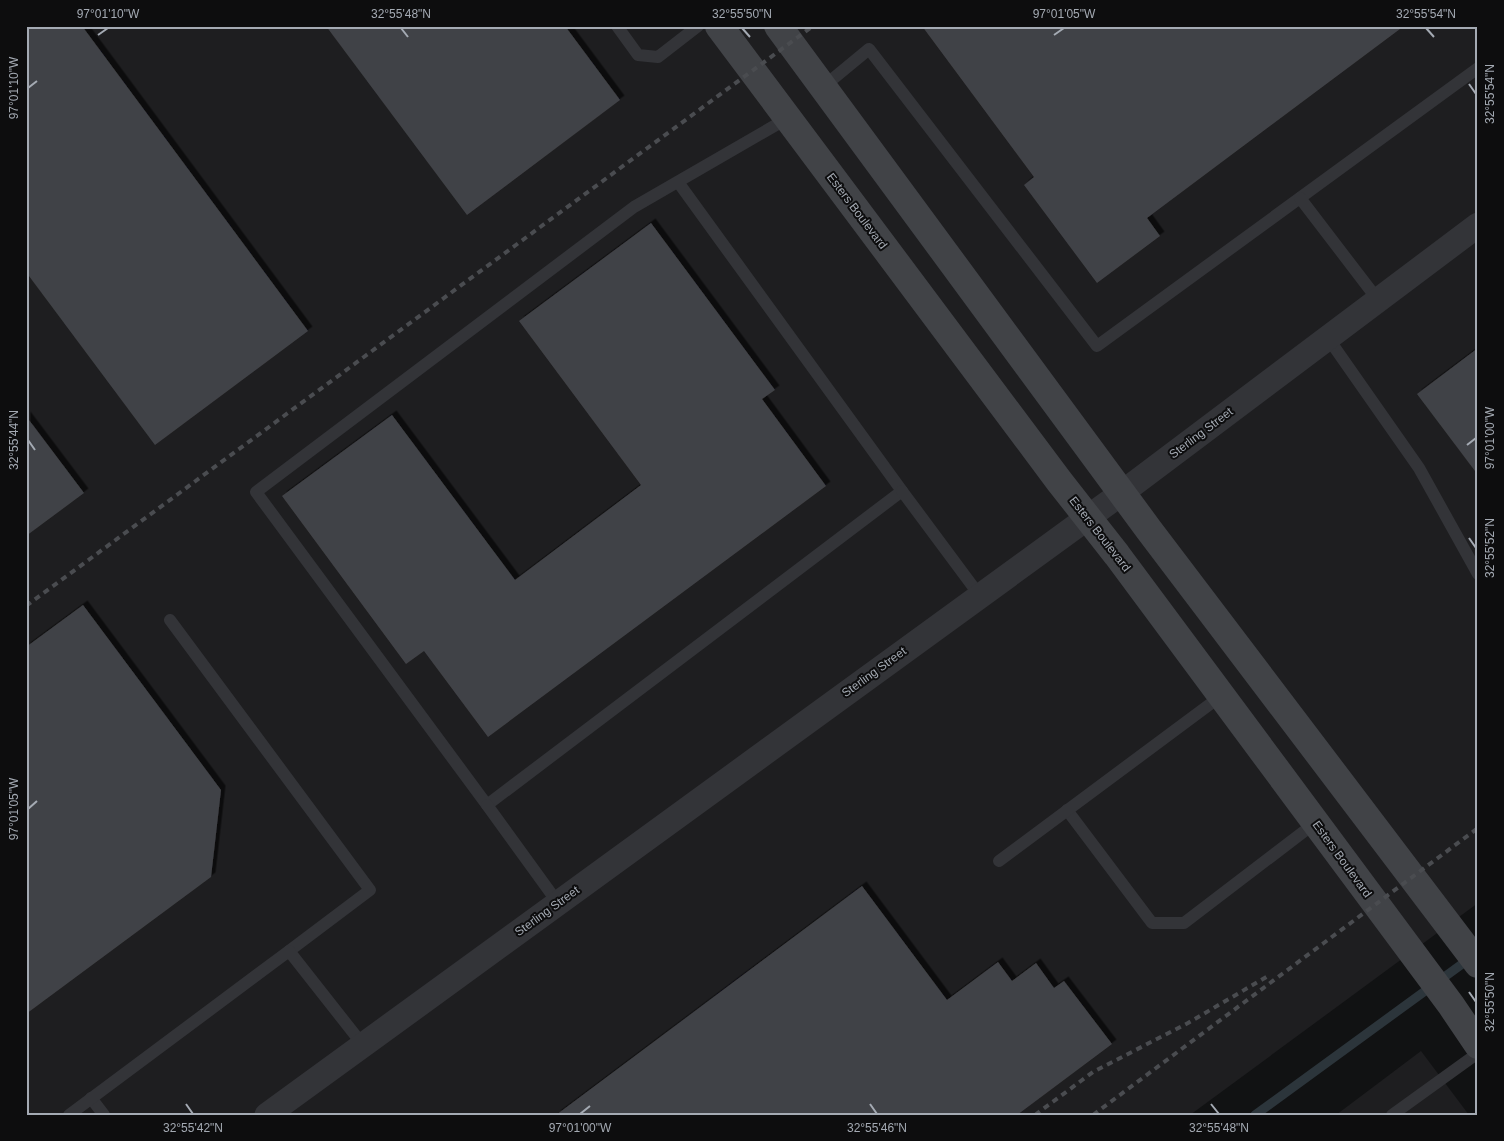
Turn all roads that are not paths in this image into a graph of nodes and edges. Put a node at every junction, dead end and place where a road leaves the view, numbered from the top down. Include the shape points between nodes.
1 (617, 26) edge
2 (698, 26) edge
3 (719, 26) edge
4 (778, 26) edge
5 (1478, 68) edge
6 (823, 87) junction
7 (788, 118) junction
8 (678, 182) junction
9 (1300, 198) junction
10 (1478, 225) edge
11 (1378, 300) junction
12 (1328, 338) junction
13 (902, 491) junction
14 (1122, 492) junction
15 (1088, 517) junction
16 (1478, 574) edge
17 (980, 596) junction
18 (170, 620) dead end
19 (1221, 696) junction
20 (488, 805) junction
21 (1067, 810) junction
22 (1315, 823) junction
23 (998, 861) dead end
24 (558, 903) junction
25 (289, 951) junction
26 (1478, 964) edge
27 (1478, 1045) edge
28 (363, 1046) junction
29 (1478, 1052) edge
30 (91, 1098) junction
31 (69, 1115) edge
32 (104, 1115) edge
33 (268, 1115) edge
34 (1392, 1115) edge

1 - 2 lane via 638,55 658,57
3 - 7 main road, Esters Boulevard
4 - 6 main road
5 - 9 lane
6 - 9 lane via 869,49 1097,346
6 - 14 main road
7 - 8 lane
7 - 15 main road, Esters Boulevard
8 - 13 lane
8 - 20 lane via 634,207 256,492
9 - 11 lane
10 - 11 street, Sterling Street
11 - 12 street, Sterling Street
12 - 14 street, Sterling Street
12 - 16 lane via 1419,468
13 - 17 lane
13 - 20 lane
14 - 15 street, Sterling Street
14 - 26 main road
15 - 17 street, Sterling Street
15 - 19 main road, Esters Boulevard
17 - 24 street, Sterling Street
18 - 25 lane via 370,890
19 - 21 lane
19 - 22 main road, Esters Boulevard
20 - 24 lane
21 - 22 lane via 1152,923 1184,923
21 - 23 lane
22 - 27 main road, Esters Boulevard
24 - 28 street, Sterling Street
25 - 28 lane
25 - 30 lane
28 - 33 street, Sterling Street
29 - 34 lane
30 - 31 lane
30 - 32 lane

